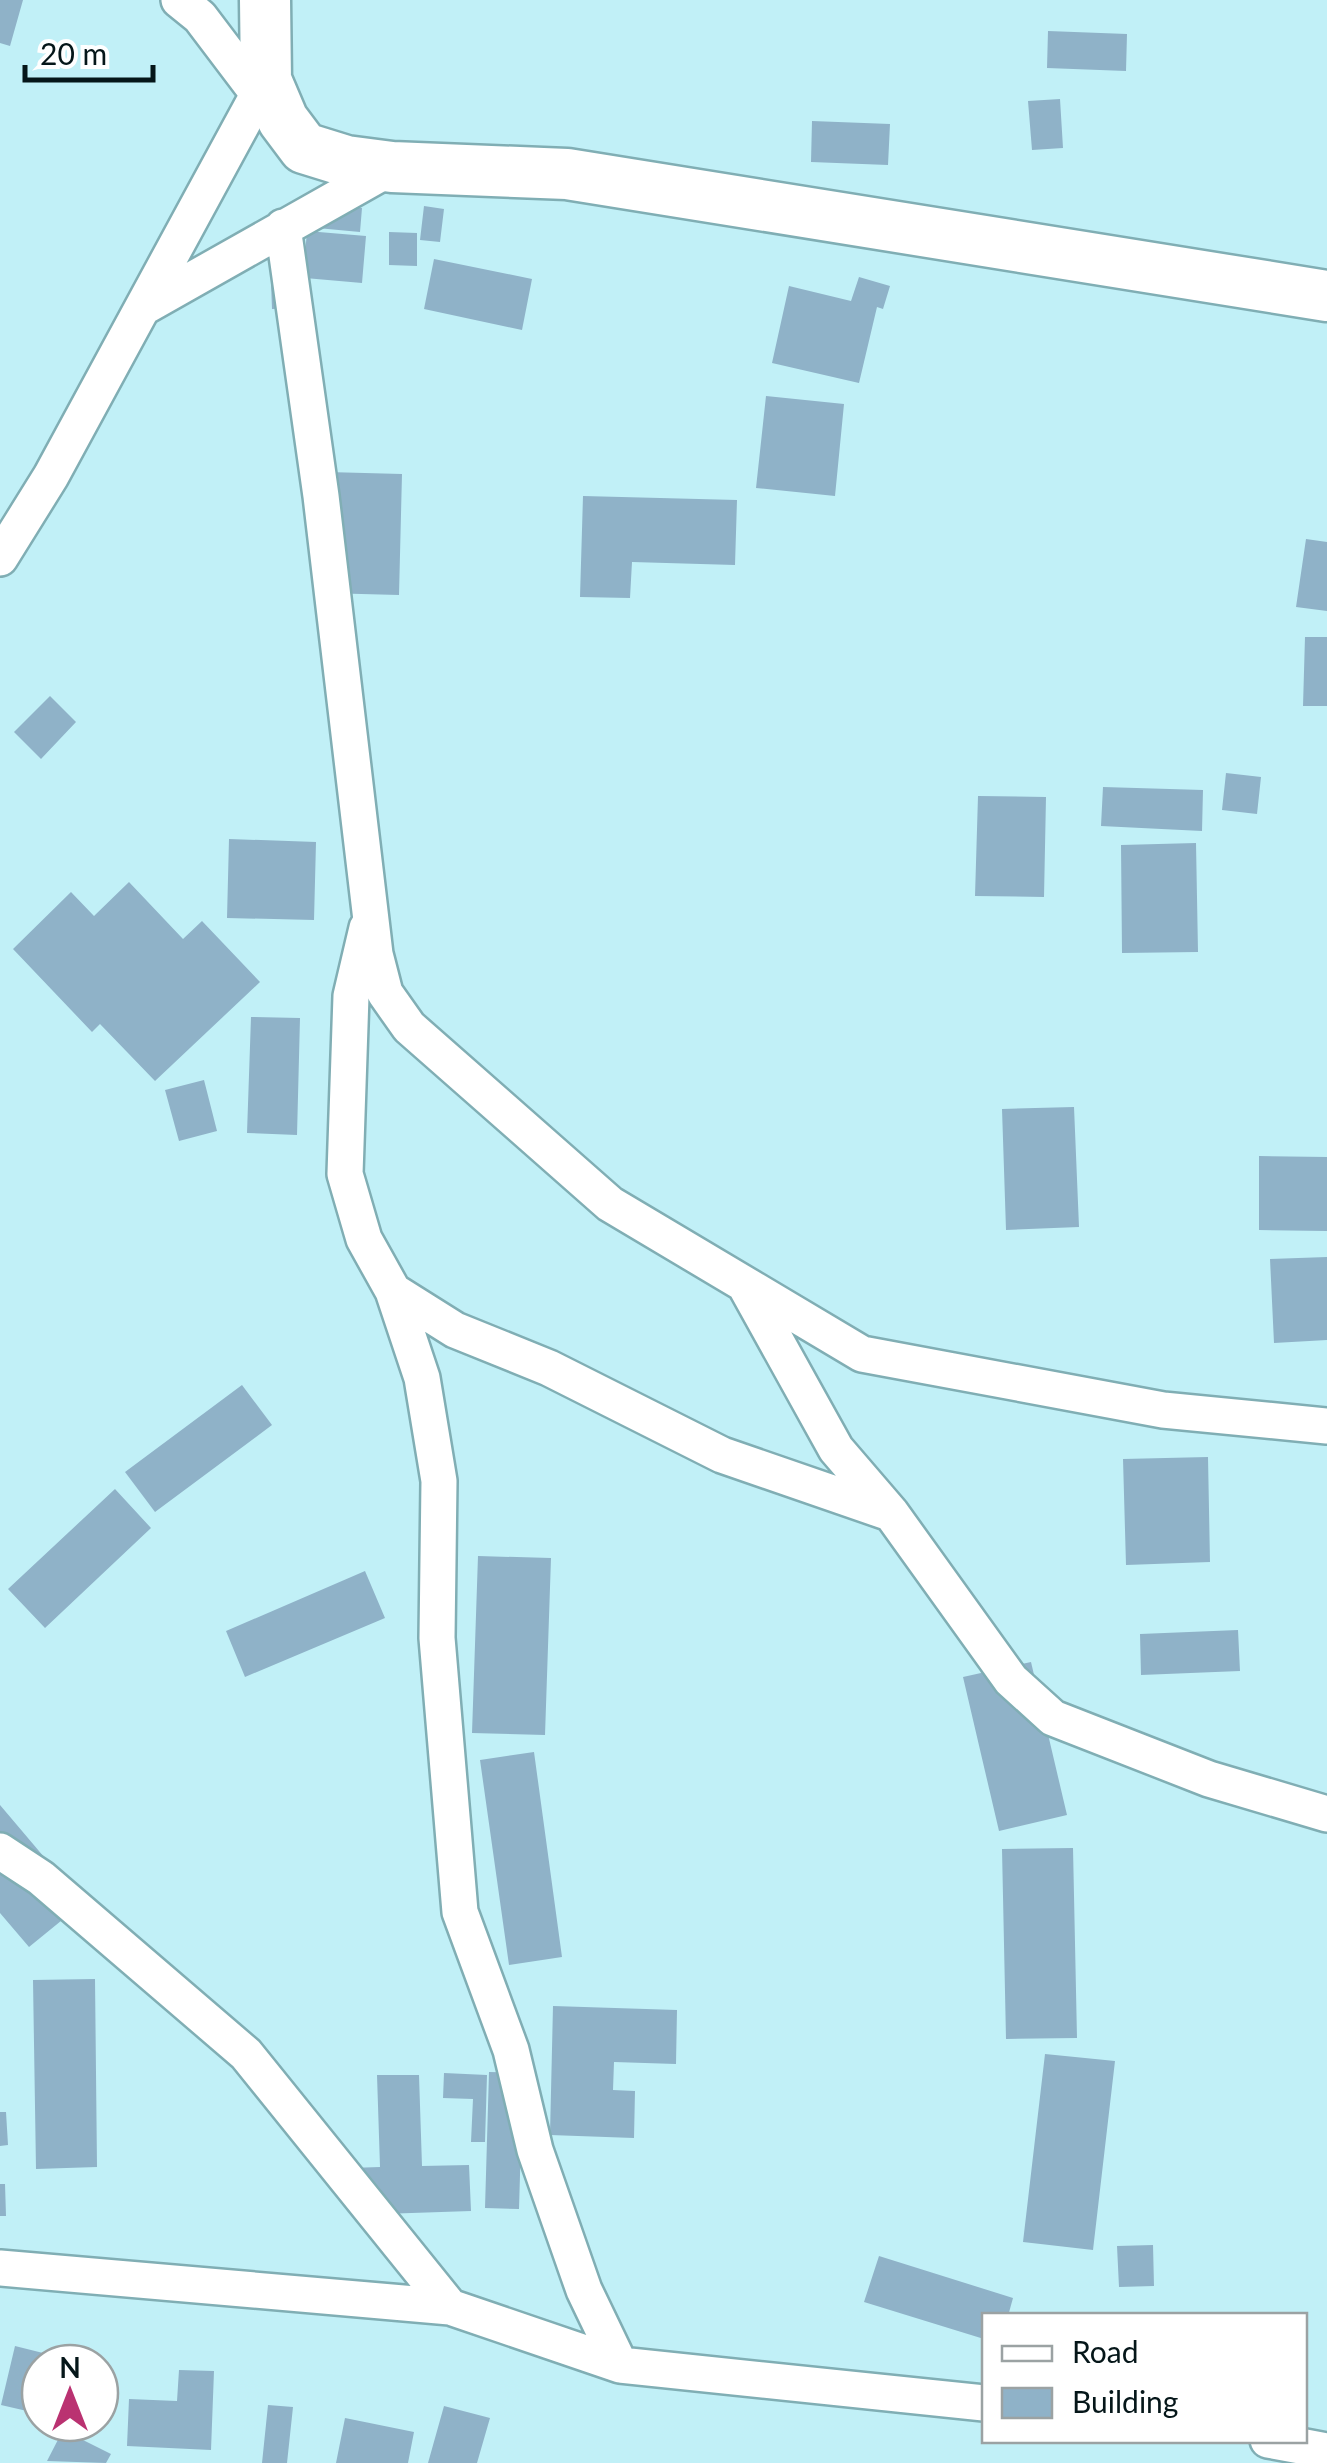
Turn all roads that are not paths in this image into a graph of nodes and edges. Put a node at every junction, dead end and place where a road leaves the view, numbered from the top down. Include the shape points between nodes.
1 (179, 0) edge
2 (265, 0) edge
3 (263, 88) junction
4 (392, 167) junction
5 (283, 227) junction
6 (1327, 296) edge
7 (143, 308) junction
8 (0, 558) edge
9 (370, 911) junction
10 (744, 1284) junction
11 (393, 1291) junction
12 (1327, 1426) edge
13 (891, 1513) junction
14 (1327, 1814) edge
15 (0, 1851) edge
16 (0, 2268) edge
17 (450, 2307) junction
18 (620, 2365) junction
19 (982, 2403) edge
20 (1286, 2443) edge
21 (1327, 2450) edge

1 - 3 street
2 - 3 street
3 - 4 street via 304,148
3 - 7 street
4 - 5 street
4 - 6 street via 567,174
5 - 7 street
5 - 9 street
7 - 8 street
9 - 10 street via 385,993 409,1027 610,1204
9 - 11 street via 351,996 345,1174 364,1239
10 - 12 street via 862,1354 1163,1410
10 - 13 street via 836,1449
11 - 13 street via 455,1330 549,1368 722,1454
11 - 18 street via 422,1378 439,1481 437,1638 460,1912 584,2290
13 - 14 street via 1012,1680 1054,1718 1209,1779
15 - 17 street via 246,2054
16 - 17 street
17 - 18 street
18 - 19 street
20 - 21 street

